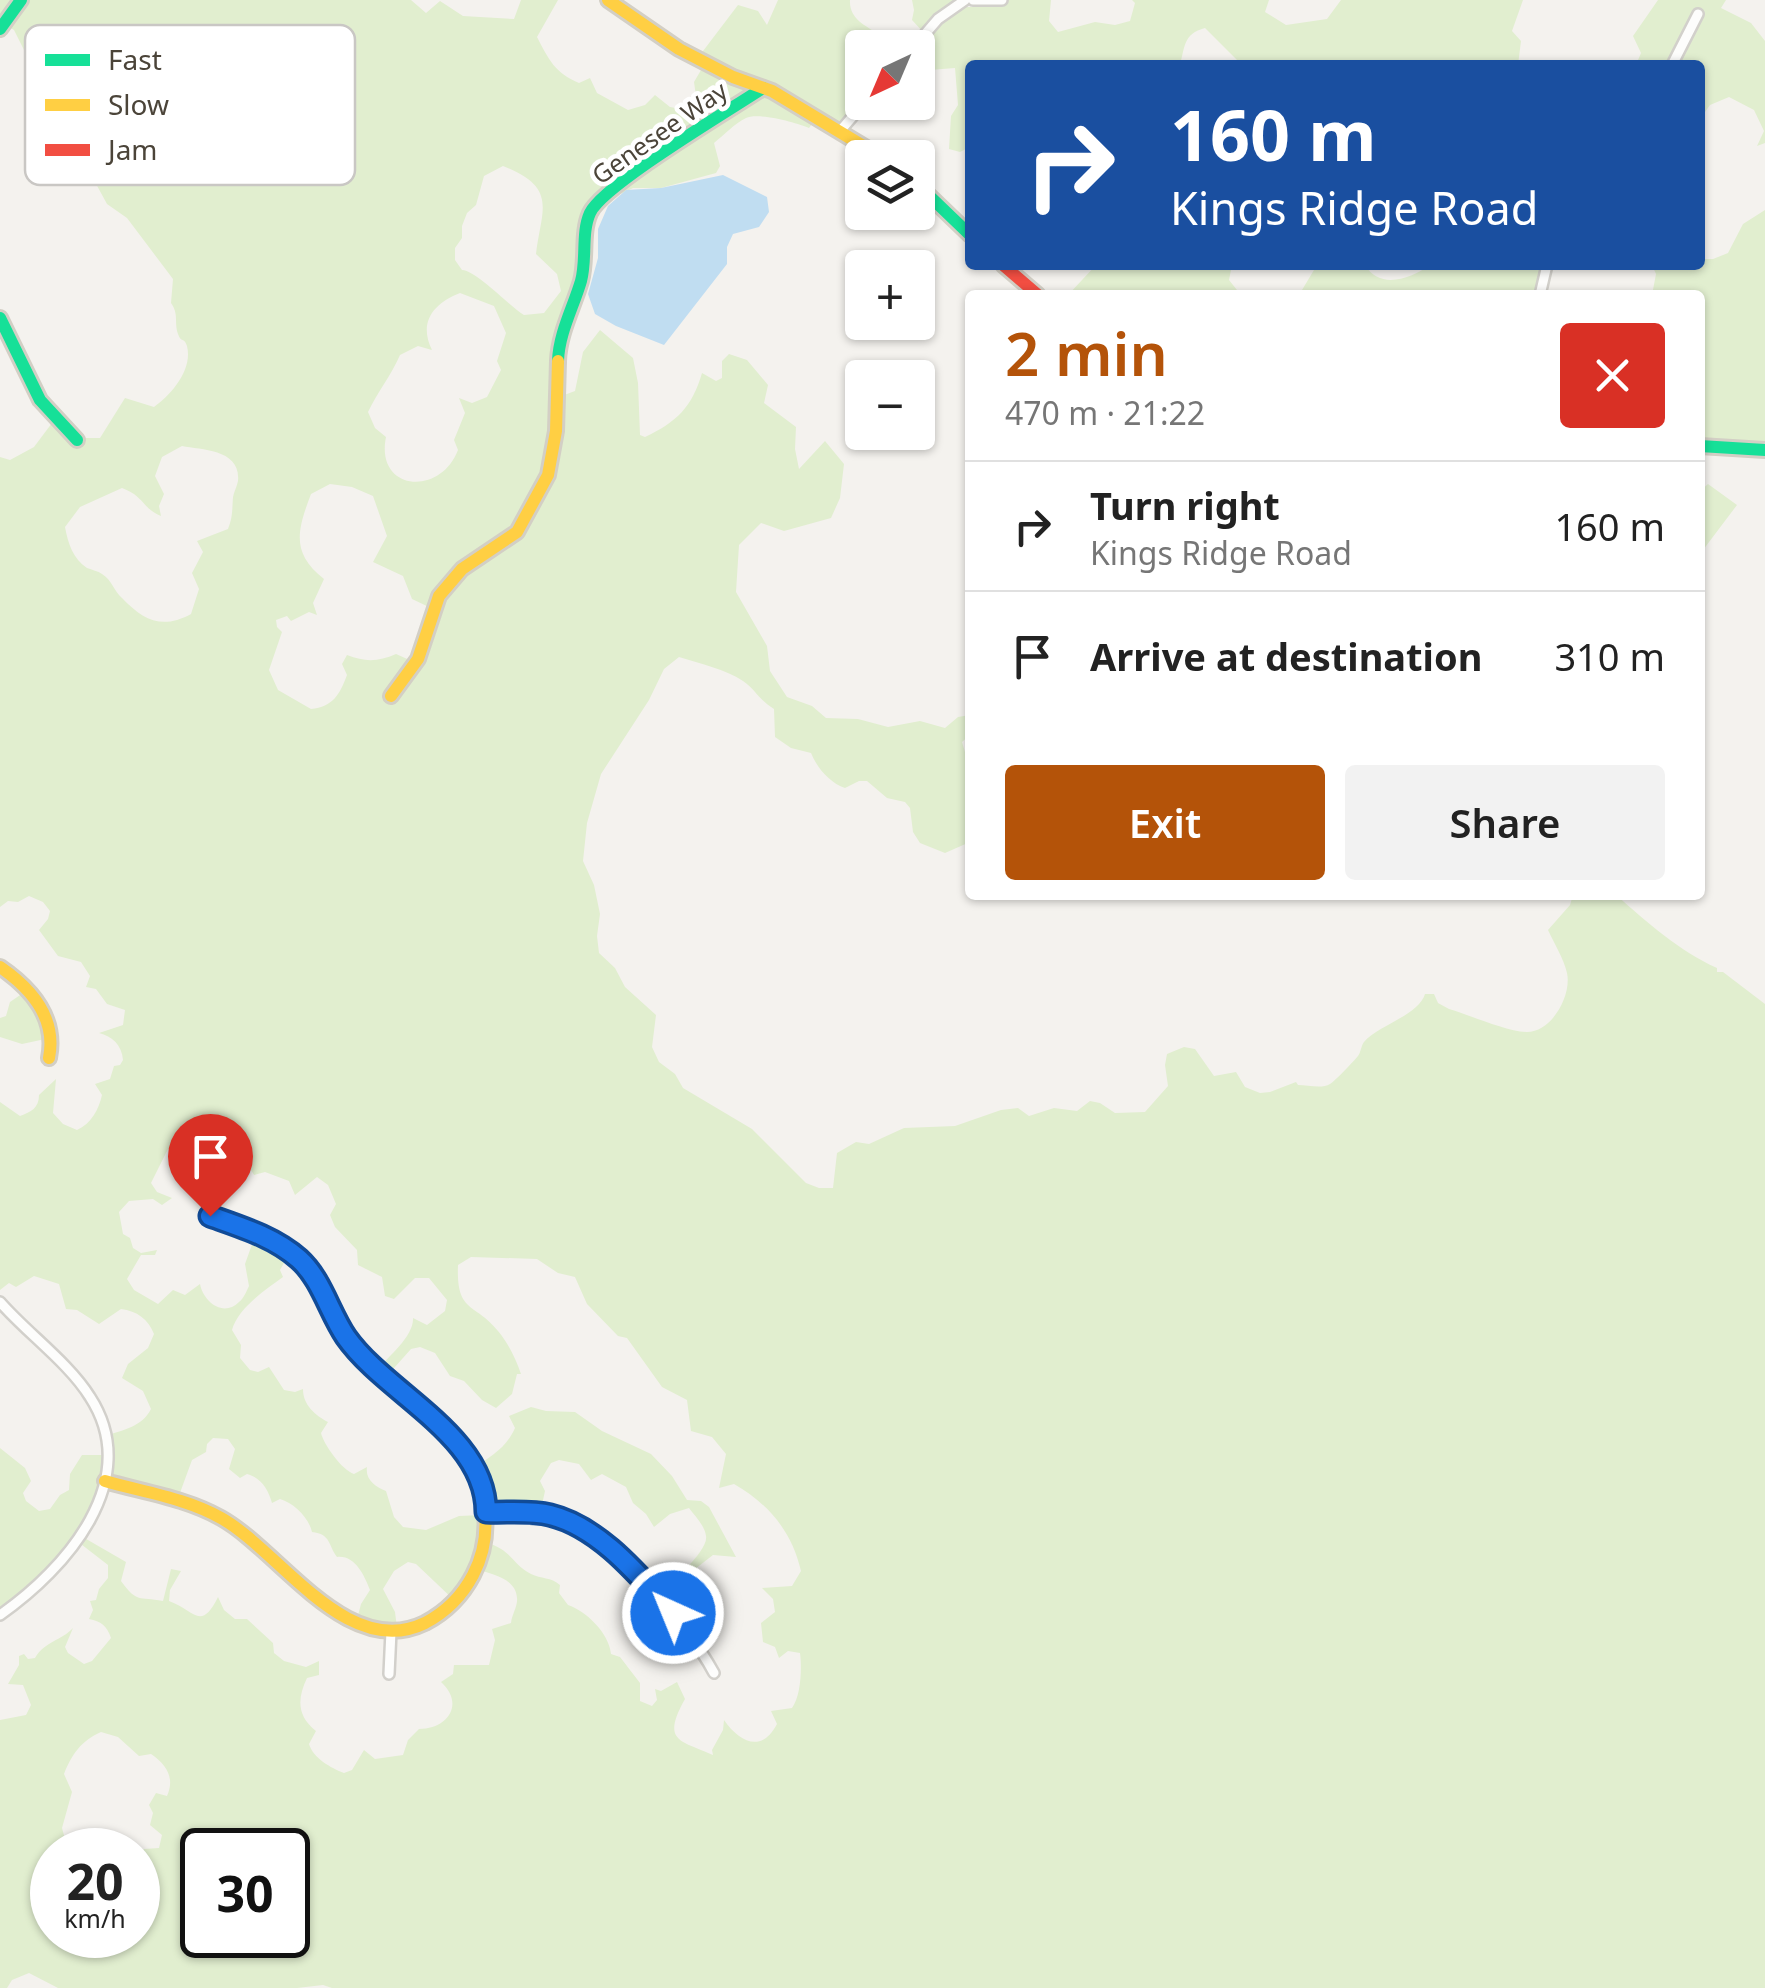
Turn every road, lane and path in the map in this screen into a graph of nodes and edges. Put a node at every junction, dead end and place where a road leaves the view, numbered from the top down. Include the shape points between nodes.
1 (21, 0) edge
2 (608, 0) edge
3 (965, 0) edge
4 (973, 0) edge
5 (1002, 0) edge
6 (1698, 14) dead end
7 (0, 29) edge
8 (929, 30) edge
9 (1675, 60) edge
10 (763, 88) junction
11 (849, 120) edge
12 (840, 130) junction
13 (855, 140) edge
14 (935, 201) edge
15 (965, 229) edge
16 (1009, 270) edge
17 (1032, 290) edge
18 (0, 318) edge
19 (77, 440) dead end
20 (1705, 446) edge
21 (1765, 450) edge
22 (392, 696) dead end
23 (0, 968) edge
24 (49, 1058) dead end
25 (210, 1216) dead end
26 (0, 1302) edge
27 (105, 1481) junction
28 (486, 1512) junction
29 (0, 1614) edge
30 (391, 1632) junction
31 (714, 1673) dead end
32 (388, 1674) dead end

1 - 7 street
2 - 10 street via 712,68
3 - 8 street
4 - 5 street
6 - 9 street
10 - 12 street
10 - 22 street, Genesee Way via 594,206 582,277 559,344 548,474 516,532 462,570 440,596 418,658
11 - 12 street
12 - 13 street
14 - 15 street
16 - 17 street
18 - 19 street via 40,400
20 - 21 street
23 - 24 street via 46,1015
25 - 28 street via 260,1235 302,1262 356,1350 468,1458 482,1484
26 - 27 street via 90,1396 106,1438
27 - 29 street via 67,1554 44,1582
27 - 30 street via 221,1518 341,1615
28 - 30 street via 482,1557 455,1602 422,1624
28 - 31 street via 550,1515 590,1534 673,1613
30 - 32 street

